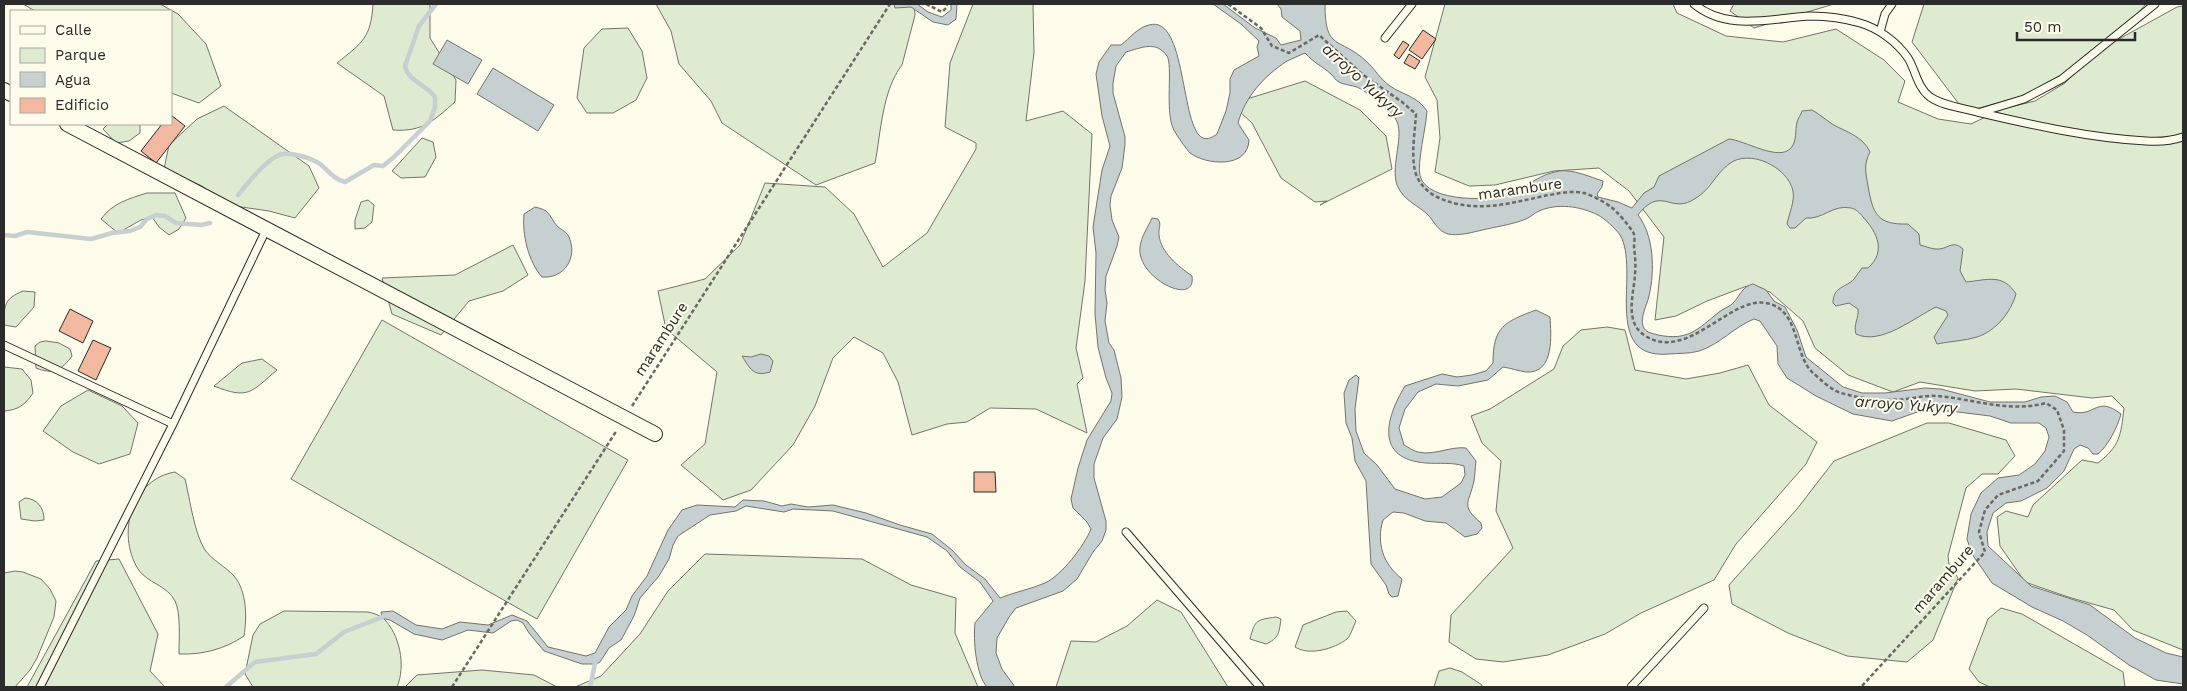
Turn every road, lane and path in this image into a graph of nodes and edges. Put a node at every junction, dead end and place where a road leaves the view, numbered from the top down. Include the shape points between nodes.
1 (890, 4) edge
2 (926, 4) edge
3 (947, 4) edge
4 (1228, 4) edge
5 (1412, 4) edge
6 (1694, 4) edge
7 (1892, 4) edge
8 (2155, 4) edge
9 (1880, 32) junction
10 (1385, 38) dead end
11 (1980, 112) junction
12 (69, 125) edge
13 (2183, 137) edge
14 (266, 230) junction
15 (4, 345) edge
16 (628, 412) dead end
17 (173, 424) junction
18 (617, 429) dead end
19 (654, 434) dead end
20 (1126, 532) dead end
21 (1704, 608) dead end
22 (40, 687) edge
23 (452, 687) edge
24 (1260, 687) edge
25 (1631, 687) edge
26 (1861, 687) edge

1 - 16 path, marambure
2 - 3 path via 942,12
4 - 26 path, marambure via 1261,28 1272,46 1289,53 1319,35 1362,74 1416,114 1415,173 1426,191 1445,201 1471,208 1509,205 1559,193 1583,193 1611,207 1634,234 1636,272 1632,321 1643,334 1661,342 1687,338 1744,306 1755,302 1767,303 1782,310 1792,325 1803,360 1837,392 1865,399 1904,400 1935,396 2028,408 2046,403 2057,410 2064,430 2064,451 2038,480 1998,495 1985,510 1979,532 1985,552
5 - 10 lane
6 - 9 lane via 1701,10 1737,22 1836,17 1862,23
7 - 9 lane
8 - 11 lane via 2062,79 2024,99
9 - 11 lane via 1908,58 1916,78 1931,98
11 - 13 lane via 2146,141
12 - 14 street
14 - 17 lane
14 - 19 street
15 - 17 lane
17 - 22 lane
18 - 23 path
20 - 24 lane
21 - 25 lane

